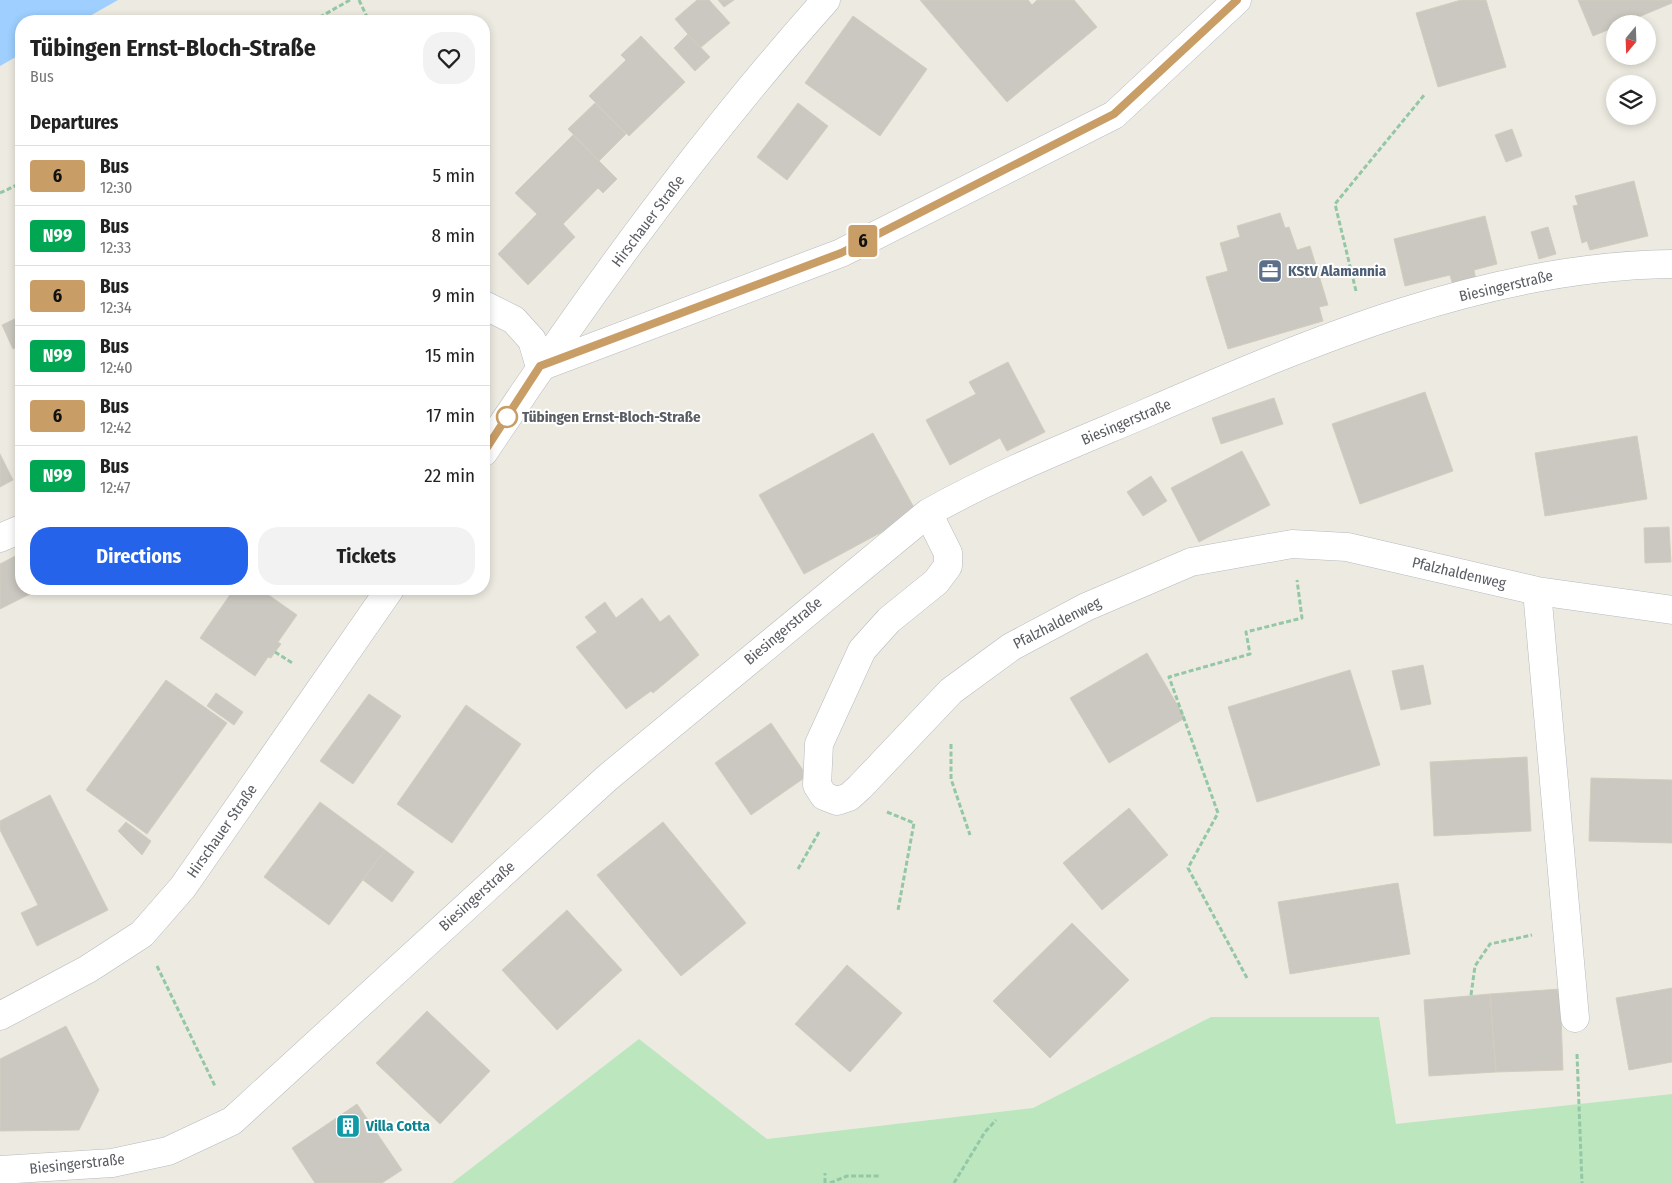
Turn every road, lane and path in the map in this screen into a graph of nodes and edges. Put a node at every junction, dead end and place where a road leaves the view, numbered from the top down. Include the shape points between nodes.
1 (350, 0) edge
2 (359, 0) edge
3 (826, 0) edge
4 (1237, 0) edge
5 (324, 15) edge
6 (366, 15) edge
7 (1425, 94) dead end
8 (15, 186) edge
9 (0, 193) edge
10 (1672, 264) edge
11 (490, 308) edge
12 (1364, 323) junction
13 (540, 366) junction
14 (490, 443) edge
15 (928, 514) junction
16 (15, 532) edge
17 (0, 538) edge
18 (1292, 544) junction
19 (1537, 591) junction
20 (386, 595) edge
21 (1672, 610) edge
22 (952, 691) junction
23 (849, 797) junction
24 (970, 835) dead end
25 (898, 910) dead end
26 (1567, 925) junction
27 (142, 934) junction
28 (1247, 978) dead end
29 (1471, 995) dead end
30 (0, 1016) edge
31 (1575, 1018) joint
32 (996, 1120) dead end
33 (232, 1121) junction
34 (0, 1170) edge
35 (825, 1173) dead end
36 (879, 1176) dead end
37 (825, 1183) edge
38 (830, 1183) edge
39 (954, 1183) edge
40 (1582, 1183) edge

1 - 5 path
2 - 6 path
3 - 13 street, Hirschauer Straße via 773,60 642,226
4 - 13 street via 1114,114 841,253
7 - 12 path via 1334,204
8 - 9 path
10 - 12 street, Biesingerstraße via 1555,274 1501,285
11 - 13 street via 514,320 532,340
12 - 15 street, Biesingerstraße via 981,484
13 - 14 street, Hirschauer Straße
15 - 23 street via 948,553 948,566 936,582 889,620 862,650 819,744 817,785 824,796 837,801
15 - 33 street, Biesingerstraße via 606,778
16 - 17 street
18 - 19 street, Pfalzhaldenweg via 1347,547
18 - 22 street, Pfalzhaldenweg via 1191,562 1086,607 1011,647
18 - 28 path via 1302,618 1246,632 1250,654 1169,677 1218,813 1188,868
19 - 21 street, Pfalzhaldenweg
19 - 26 street
20 - 27 street, Hirschauer Straße via 183,887
22 - 23 street, Pfalzhaldenweg
22 - 24 path via 951,780
23 - 25 path via 914,823
26 - 29 path via 1490,944 1475,966
26 - 31 street
27 - 30 street, Hirschauer Straße via 88,969
27 - 33 path
31 - 40 path
32 - 39 path
33 - 34 street, Biesingerstraße via 168,1151 112,1163
35 - 37 path
36 - 38 path via 847,1176

